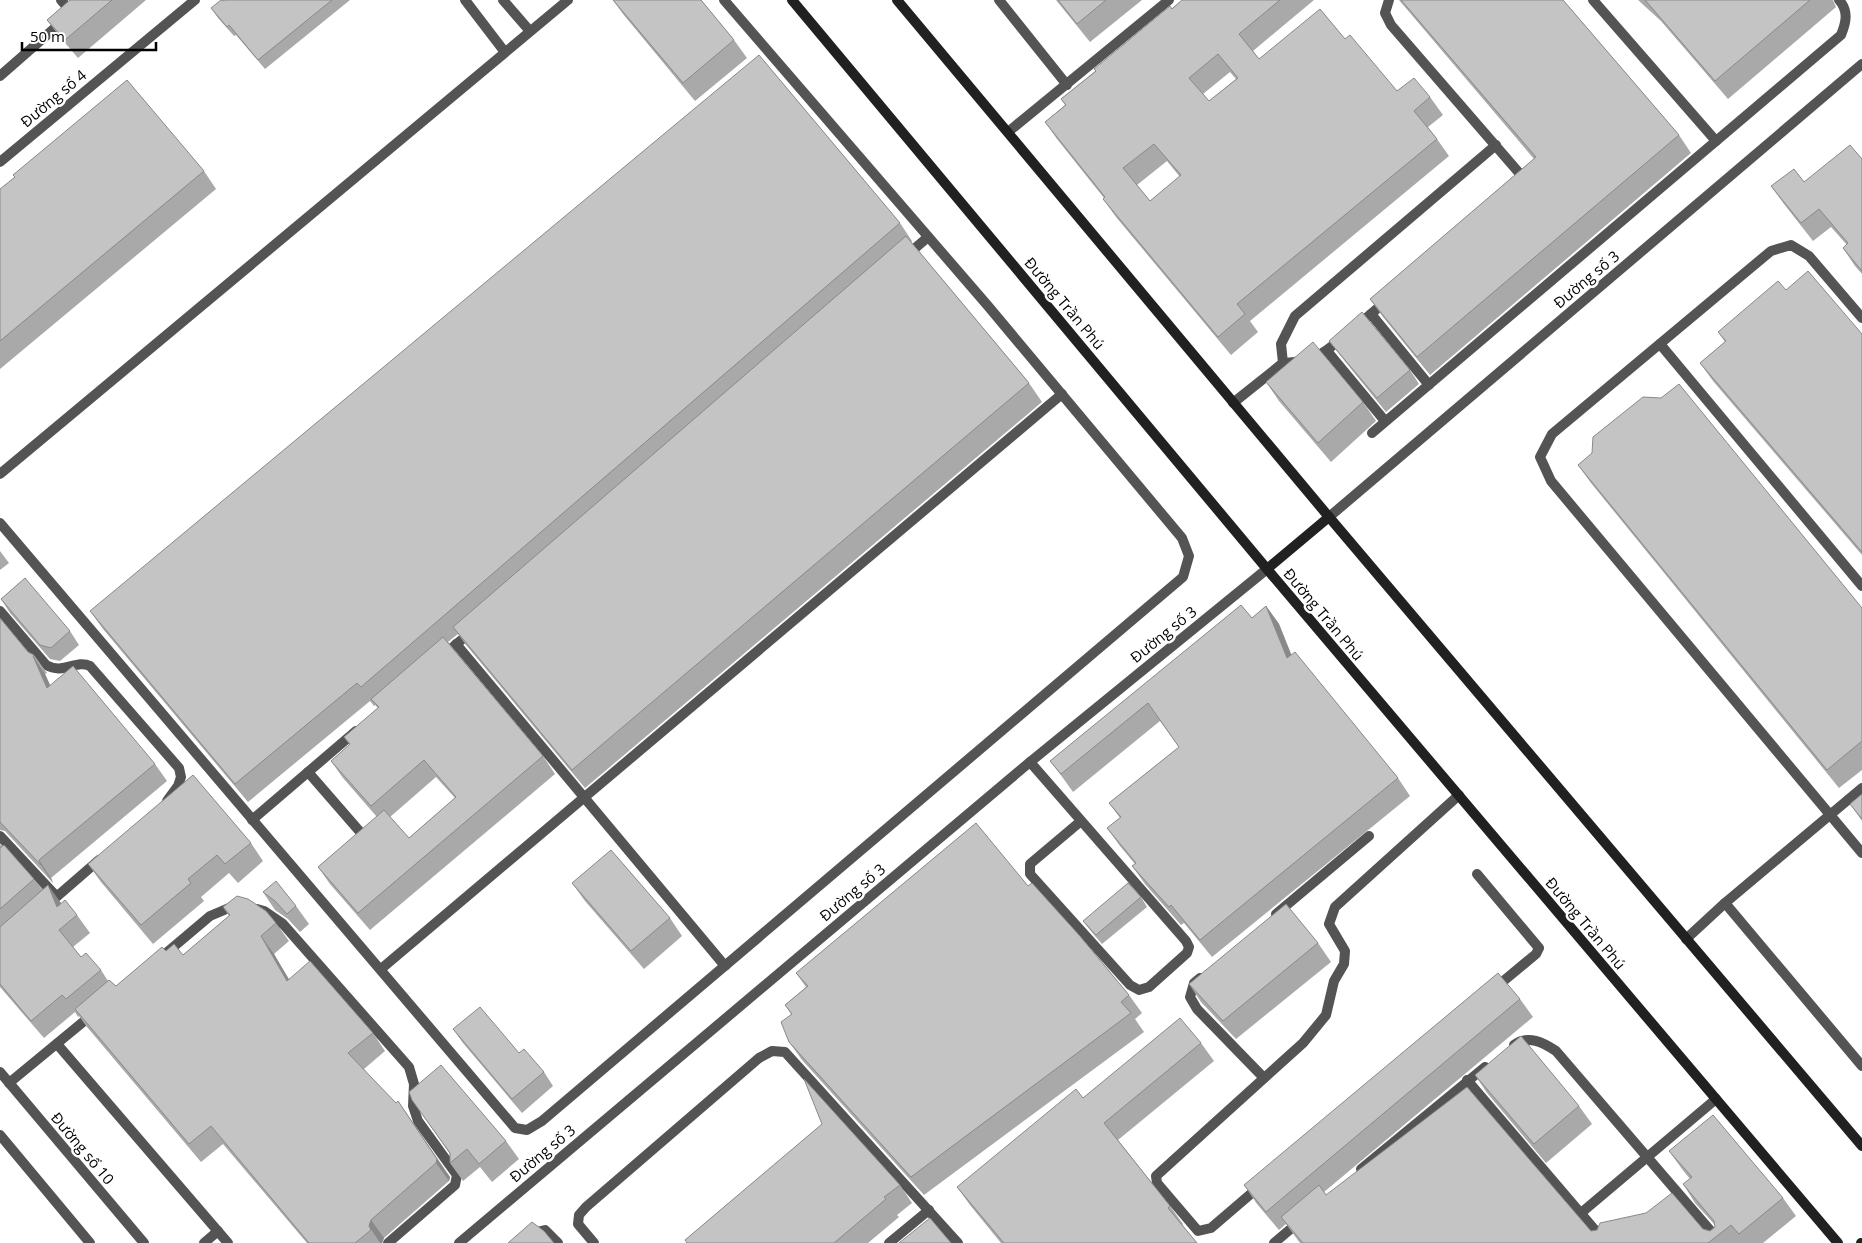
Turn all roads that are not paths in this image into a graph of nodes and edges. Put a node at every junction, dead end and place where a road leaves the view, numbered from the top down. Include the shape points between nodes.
1 (61, 0) edge
2 (195, 0) edge
3 (465, 0) edge
4 (503, 0) edge
5 (568, 0) edge
6 (724, 0) edge
7 (792, 0) edge
8 (897, 0) edge
9 (1000, 0) edge
10 (1169, 0) edge
11 (1389, 0) edge
12 (1593, 0) edge
13 (1839, 0) edge
14 (83, 4) edge
15 (72, 13) junction
16 (529, 30) junction
17 (504, 51) junction
18 (1862, 64) edge
19 (0, 76) edge
20 (1066, 85) junction
21 (1008, 132) junction
22 (1716, 141) junction
23 (1496, 145) junction
24 (0, 162) edge
25 (1519, 188) edge
26 (928, 237) junction
27 (898, 263) edge
28 (1393, 296) edge
29 (1371, 314) junction
30 (1862, 318) edge
31 (1660, 344) junction
32 (1327, 351) junction
33 (1283, 363) junction
34 (1429, 384) junction
35 (1062, 394) junction
36 (1233, 403) junction
37 (1385, 422) junction
38 (1372, 433) dead end
39 (0, 474) edge
40 (1329, 517) junction
41 (0, 524) edge
42 (1267, 569) junction
43 (1862, 586) edge
44 (0, 611) edge
45 (479, 625) edge
46 (456, 644) junction
47 (434, 664) edge
48 (367, 721) edge
49 (1030, 762) junction
50 (308, 772) junction
51 (1862, 788) edge
52 (1459, 796) junction
53 (583, 798) junction
54 (157, 810) edge
55 (1830, 815) junction
56 (252, 820) junction
57 (1081, 821) junction
58 (0, 836) edge
59 (1369, 836) dead end
60 (370, 842) edge
61 (107, 853) edge
62 (1862, 853) edge
63 (16, 854) junction
64 (6, 863) edge
65 (1477, 874) dead end
66 (57, 897) junction
67 (1725, 903) junction
68 (36, 915) edge
69 (1270, 919) edge
70 (1686, 939) junction
71 (159, 958) edge
72 (725, 966) junction
73 (381, 969) junction
74 (1210, 971) edge
75 (1491, 992) edge
76 (100, 1008) edge
77 (56, 1044) junction
78 (1862, 1066) edge
79 (0, 1072) edge
80 (1264, 1078) junction
81 (1468, 1080) junction
82 (9, 1083) junction
83 (1716, 1099) junction
84 (0, 1135) edge
85 (1862, 1146) edge
86 (1647, 1157) junction
87 (1271, 1177) edge
88 (1350, 1179) edge
89 (929, 1210) junction
90 (1312, 1211) edge
91 (1581, 1213) junction
92 (218, 1231) junction
93 (90, 1243) edge
94 (144, 1243) edge
95 (204, 1243) edge
96 (228, 1243) edge
97 (388, 1243) edge
98 (459, 1243) edge
99 (524, 1243) edge
100 (558, 1243) edge
101 (594, 1243) edge
102 (890, 1243) edge
103 (958, 1243) edge
104 (1274, 1243) edge
105 (1606, 1243) edge
106 (1721, 1243) edge
107 (1838, 1243) edge

1 - 15 street
2 - 24 street, Đường số 4
3 - 17 street
4 - 16 street
5 - 16 street
6 - 26 street
7 - 42 main road, Đường Trần Phú
8 - 21 main road
9 - 20 street
10 - 20 street
11 - 23 street via 1385,13 1391,25
12 - 22 street
13 - 22 street via 1847,22 1841,35
14 - 15 street
15 - 19 street
16 - 17 street
17 - 39 street
18 - 40 street, Đường số 3
20 - 21 street
21 - 36 main road
22 - 34 street
23 - 25 street via 1527,182
23 - 33 street via 1294,316 1281,344
26 - 27 street
26 - 35 street
28 - 29 street
29 - 32 street
29 - 34 street
30 - 31 street via 1809,256 1791,245 1771,251
31 - 43 street
31 - 55 street via 1552,434 1540,456 1551,481
32 - 33 street via 1304,362
32 - 37 street
33 - 36 street
34 - 37 street
35 - 53 street
35 - 72 street via 1182,538 1189,556 1184,577
36 - 40 main road
37 - 38 street
40 - 42 main road
40 - 70 main road
41 - 56 street
42 - 49 street, Đường số 3
42 - 52 main road, Đường Trần Phú
44 - 54 street via 46,665 55,670 84,664 90,666 179,768 178,786
45 - 46 street
46 - 47 street
46 - 53 street
48 - 50 street
49 - 57 street
49 - 98 street, Đường số 3
50 - 56 street
50 - 60 street
51 - 55 street
52 - 80 street via 1335,907 1329,924 1345,951 1344,964 1334,981 1326,1015 1303,1042
52 - 83 main road, Đường Trần Phú
53 - 72 street
53 - 73 street
55 - 62 street
55 - 67 street
56 - 73 street
57 - 57 street via 1189,947 1187,953 1149,987 1139,990 1130,985 1030,874 1030,864
58 - 63 street
59 - 69 street
61 - 66 street
63 - 64 street
63 - 66 street
65 - 75 street via 1538,948 1536,954
66 - 68 street
67 - 70 street
67 - 78 street
70 - 85 main road
71 - 97 street via 210,916 239,904 264,911 283,924 408,1067 414,1084 413,1106 418,1121 457,1175 455,1185
72 - 73 street via 542,1121 527,1130 515,1128
74 - 80 street via 1194,983 1190,996 1198,1009
76 - 77 street
77 - 82 street
77 - 92 street
79 - 82 street, Đường số 10
80 - 87 street via 1156,1176 1157,1184 1198,1231 1211,1228
81 - 86 street via 1518,1042 1539,1040 1556,1051
81 - 88 street
81 - 91 street
82 - 94 street, Đường số 10
83 - 86 street
83 - 107 main road, Đường Trần Phú
84 - 93 street
86 - 91 street
86 - 106 street
89 - 101 street via 785,1052 772,1051 759,1058 586,1207 579,1215 578,1224
89 - 102 street
89 - 103 street
90 - 104 street
91 - 105 street
92 - 95 street
92 - 96 street
99 - 100 street via 537,1232 545,1230

